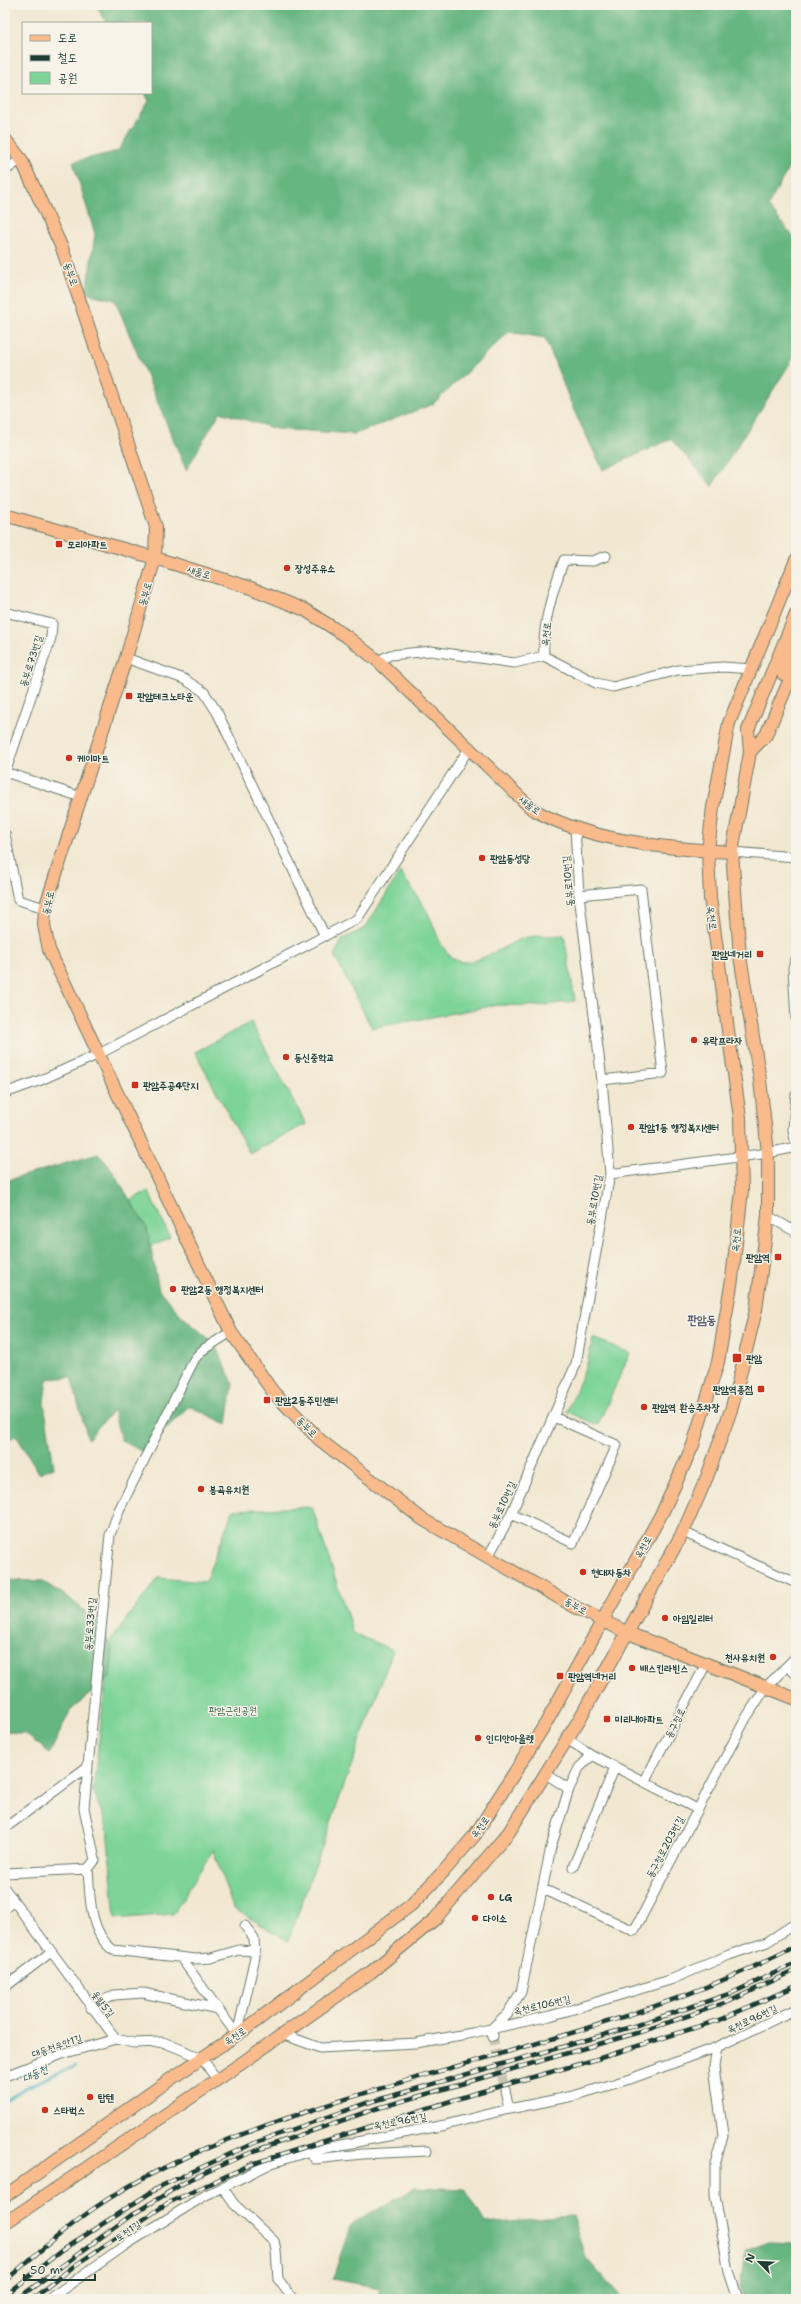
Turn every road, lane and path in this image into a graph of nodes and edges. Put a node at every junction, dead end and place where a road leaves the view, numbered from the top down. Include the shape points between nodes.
1 (5, 139) edge
2 (21, 159) junction
3 (5, 171) edge
4 (5, 515) edge
5 (606, 556) dead end
6 (155, 558) junction
7 (796, 560) edge
8 (5, 612) edge
9 (796, 614) edge
10 (796, 645) edge
11 (544, 656) junction
12 (126, 658) junction
13 (378, 661) junction
14 (796, 665) edge
15 (752, 669) junction
16 (470, 747) junction
17 (750, 752) junction
18 (5, 773) edge
19 (81, 797) junction
20 (575, 828) junction
21 (5, 834) edge
22 (708, 851) junction
23 (732, 852) junction
24 (796, 857) edge
25 (579, 895) junction
26 (45, 908) junction
27 (325, 936) junction
28 (796, 959) edge
29 (796, 1018) edge
30 (99, 1054) junction
31 (602, 1080) junction
32 (5, 1093) edge
33 (796, 1095) edge
34 (796, 1147) edge
35 (768, 1153) junction
36 (742, 1155) junction
37 (610, 1174) junction
38 (768, 1216) junction
39 (796, 1232) edge
40 (231, 1332) junction
41 (554, 1417) junction
42 (511, 1514) junction
43 (683, 1532) junction
44 (488, 1557) junction
45 (796, 1583) edge
46 (603, 1621) junction
47 (628, 1633) junction
48 (796, 1657) edge
49 (706, 1664) junction
50 (787, 1666) junction
51 (796, 1674) edge
52 (766, 1687) junction
53 (796, 1699) edge
54 (567, 1739) junction
55 (592, 1755) junction
56 (87, 1767) junction
57 (616, 1767) junction
58 (546, 1774) junction
59 (644, 1782) junction
60 (569, 1789) junction
61 (697, 1809) junction
62 (5, 1828) edge
63 (573, 1867) dead end
64 (88, 1869) junction
65 (5, 1873) edge
66 (5, 1889) edge
67 (543, 1890) junction
68 (14, 1901) junction
69 (5, 1908) edge
70 (796, 1923) edge
71 (245, 1926) dead end
72 (254, 1951) junction
73 (51, 1952) junction
74 (181, 1958) junction
75 (5, 1987) edge
76 (92, 2008) junction
77 (218, 2009) junction
78 (796, 2009) edge
79 (492, 2032) junction
80 (282, 2034) junction
81 (237, 2035) junction
82 (116, 2039) junction
83 (717, 2048) junction
84 (202, 2058) junction
85 (5, 2076) edge
86 (217, 2080) junction
87 (505, 2090) tunnel mouth
88 (509, 2109) junction
89 (310, 2151) junction
90 (427, 2152) dead end
91 (223, 2188) junction
92 (5, 2196) edge
93 (5, 2223) edge
94 (49, 2299) edge
95 (293, 2299) edge
96 (738, 2299) edge

1 - 2 main road, 동부로
2 - 3 street
2 - 6 main road, 동부로 via 62,248 154,519
4 - 6 main road, 새울로
5 - 11 street, 옥천로 via 593,561 564,560 552,594 543,641
6 - 12 main road, 동부로
6 - 13 main road, 새울로 via 251,588 305,610 346,636
7 - 15 main road, 옥천로
8 - 18 street, 동부로73번길 via 52,624 51,638
9 - 17 main road via 748,730
10 - 17 main road
11 - 13 street via 514,663 431,650 390,655
11 - 15 street, 옥천로 via 596,683 613,687 678,670 723,667
12 - 19 main road, 동부로
12 - 27 street via 184,679 204,692 217,712
13 - 16 main road, 새울로
14 - 17 main road via 766,735
15 - 22 main road, 옥천로 via 729,723 713,807
16 - 20 main road, 새울로 via 531,808 551,820
16 - 27 street via 358,919
17 - 23 main road
18 - 19 street, 동부로73번길
19 - 26 main road, 동부로
20 - 22 main road, 새울로 via 627,840
20 - 25 street, 동부로10번길
21 - 26 street via 18,900
22 - 23 main road, 새울로
22 - 36 main road, 옥천로 via 710,898 740,1118
23 - 24 street
23 - 35 main road via 740,956 760,1080
25 - 31 street, 동부로10번길
25 - 31 street via 641,889 663,1073
26 - 30 main road, 동부로 via 44,925 49,950
27 - 30 street
28 - 29 street via 793,968
30 - 32 street via 42,1080
30 - 40 main road, 동부로
31 - 37 street, 동부로10번길
33 - 34 street via 793,1129
34 - 35 street
35 - 36 street
35 - 38 main road
36 - 37 street
36 - 46 main road, 옥천로 via 742,1190 732,1279 718,1362 693,1445 663,1511
37 - 41 street, 동부로10번길 via 576,1364
38 - 39 street
38 - 43 main road via 756,1310 732,1407 708,1477
40 - 44 main road, 동부로 via 273,1392 320,1440 422,1519
40 - 56 street, 동부로33번길 via 204,1349 195,1358 110,1534
41 - 42 street, 동부로10번길
41 - 42 street via 617,1445 573,1543
42 - 44 street, 동부로10번길
43 - 45 street
43 - 47 main road
44 - 46 main road, 동부로
46 - 47 main road, 동부로
46 - 81 main road, 옥천로 via 546,1723 489,1814 475,1835 444,1871 411,1905
47 - 49 main road
47 - 54 main road
48 - 50 street, 동구청로203번길
49 - 52 main road
49 - 59 street, 동구청로
50 - 51 street
50 - 52 street, 동구청로203번길
52 - 53 main road
52 - 61 street, 동구청로203번길 via 746,1718
54 - 55 street
54 - 58 main road
55 - 57 street
55 - 60 street via 579,1768
56 - 62 street
56 - 64 street, 동부로33번길 via 84,1808 95,1860
57 - 59 street
57 - 63 street
58 - 60 street
58 - 80 main road via 509,1832 435,1919 371,1972
59 - 61 street
60 - 67 street via 551,1847
61 - 67 street, 동구청로203번길 via 634,1931
64 - 65 street
64 - 74 street via 93,1915 99,1934 106,1944 113,1950
66 - 68 street, 옻밭5길
67 - 79 street via 521,1992 508,2014
68 - 69 street
68 - 73 street, 옻밭5길
70 - 79 street, 옥천로106번길 via 767,1942 670,1980
71 - 72 street via 254,1938
72 - 74 street via 239,1950 211,1958
72 - 81 street via 255,1957
73 - 75 street
73 - 76 street, 옻밭5길
74 - 77 street
76 - 77 street via 114,1995 143,1993
76 - 82 street, 옻밭5길
77 - 81 street
78 - 83 street, 옥천로96번길
79 - 80 street, 옥천로106번길 via 416,2043 320,2048
80 - 86 main road
81 - 84 main road, 옥천로
82 - 84 street via 134,2043 163,2042
82 - 85 street, 대동천우안1길 via 62,2054
83 - 88 street, 옥천로96번길 via 573,2096
83 - 96 street via 714,2067 722,2135 715,2165 715,2196 729,2272
84 - 86 street
84 - 92 main road, 옥천로
86 - 93 main road
87 - 88 street
88 - 89 street, 옥천로96번길 via 445,2125
89 - 90 street via 314,2159 362,2154
89 - 91 street, 옥천로96번길 via 272,2163
91 - 94 street, 토천1길 via 204,2196 162,2222
91 - 95 street via 234,2204 274,2241 278,2279

